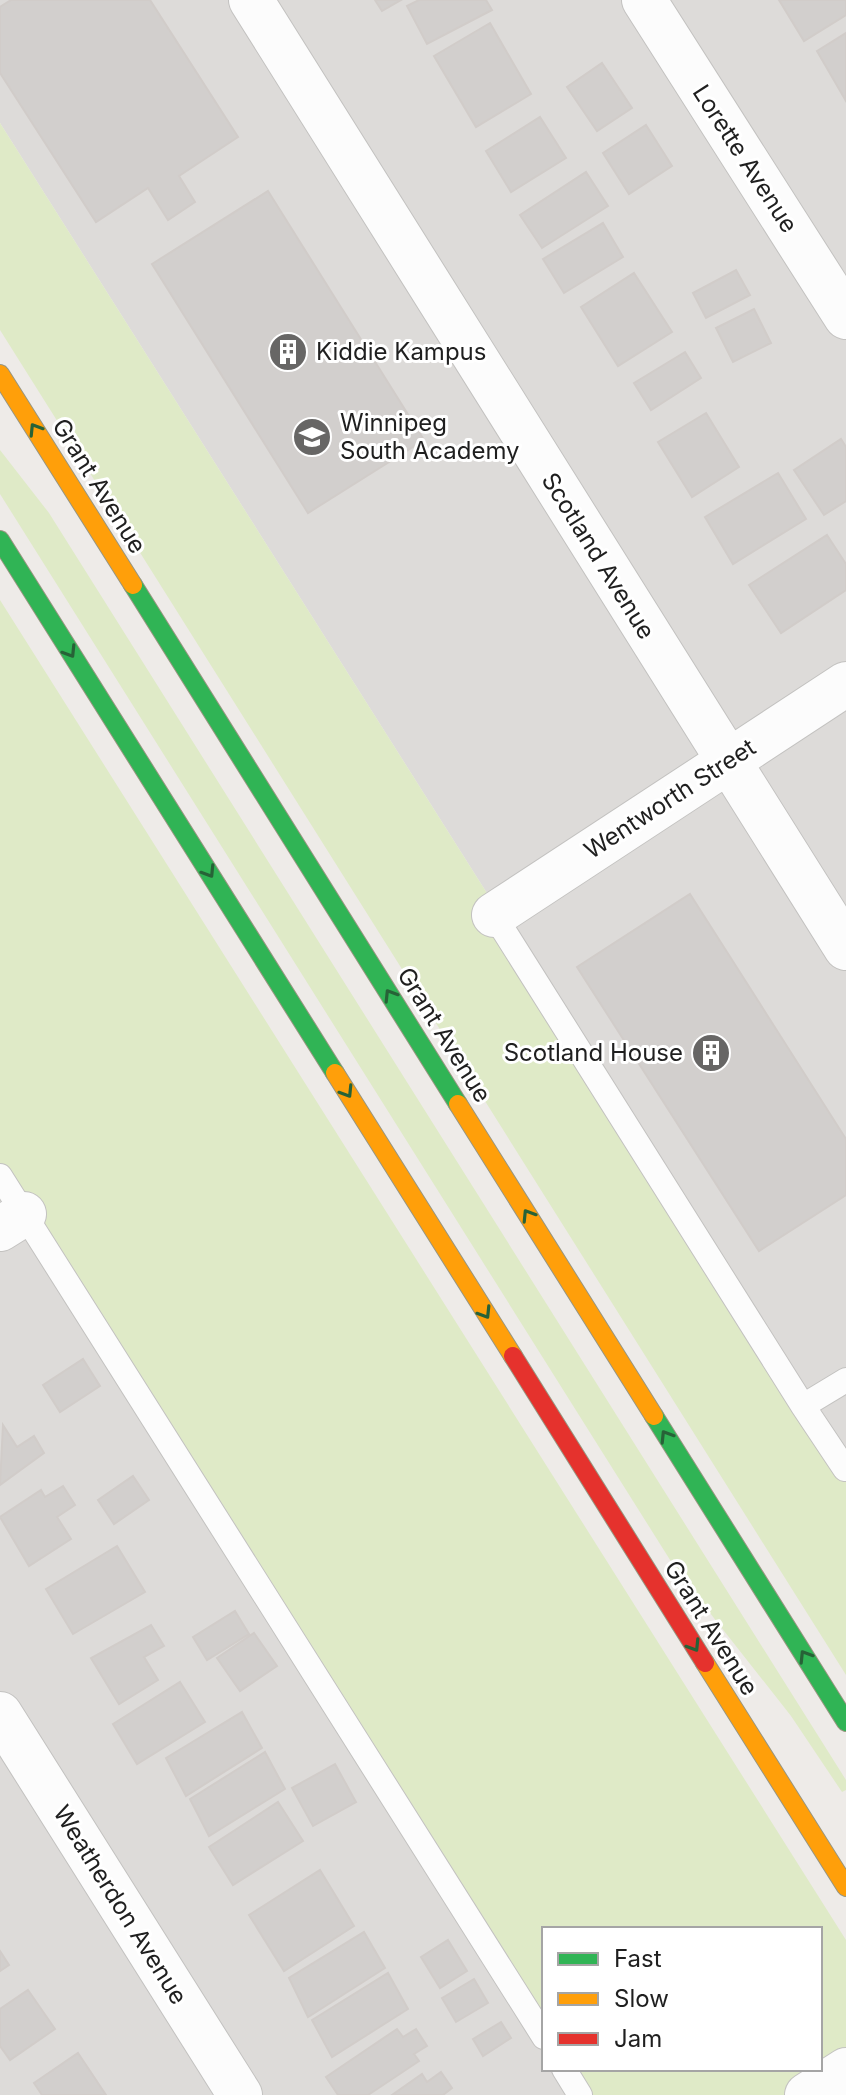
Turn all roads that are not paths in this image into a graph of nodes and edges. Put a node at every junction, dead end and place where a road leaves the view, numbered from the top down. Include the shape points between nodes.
1 (251, 0) edge
2 (644, 0) edge
3 (846, 317) edge
4 (0, 374) edge
5 (0, 540) edge
6 (846, 684) edge
7 (727, 761) junction
8 (494, 915) joint
9 (846, 948) edge
10 (0, 1176) edge
11 (12, 1222) edge
12 (846, 1380) edge
13 (803, 1406) junction
14 (845, 1469) edge
15 (0, 1714) edge
16 (846, 1722) edge
17 (846, 1887) edge
18 (542, 2034) edge
19 (846, 2070) edge
20 (565, 2071) edge
21 (240, 2095) edge
22 (580, 2095) edge
23 (807, 2095) edge

1 - 7 street, Scotland Avenue
2 - 3 street, Lorette Avenue
16 -> 4 main road, Grant Avenue
5 -> 17 main road, Grant Avenue
6 - 7 street, Wentworth Street
7 - 8 street, Wentworth Street
7 - 9 street, Scotland Avenue
8 - 13 lane
10 - 11 lane
11 - 18 lane
12 - 13 lane
13 - 14 lane
15 - 21 street, Weatherdon Avenue
19 - 23 street
20 - 22 lane

